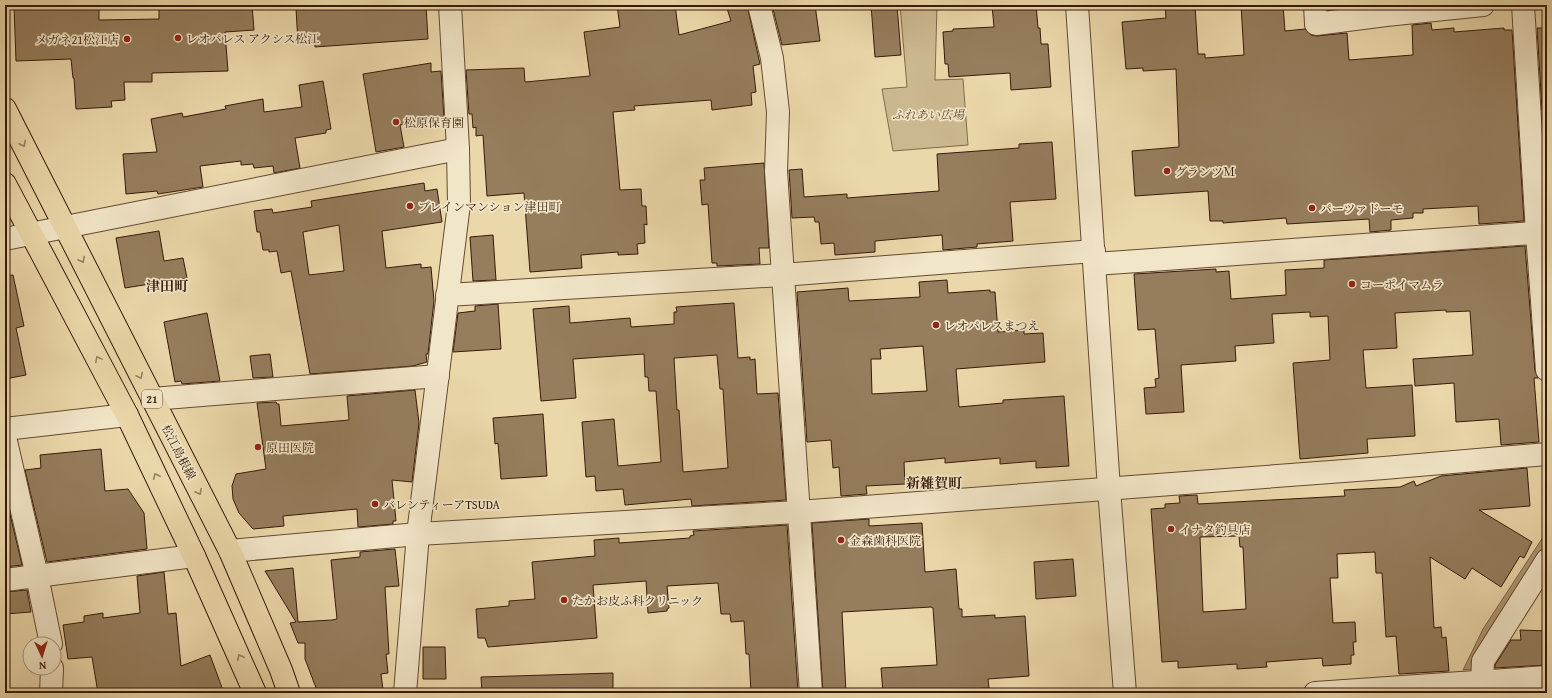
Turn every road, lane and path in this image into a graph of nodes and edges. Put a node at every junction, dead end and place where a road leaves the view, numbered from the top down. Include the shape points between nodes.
1 (450, 5) edge
2 (759, 5) edge
3 (1077, 5) edge
4 (1315, 5) edge
5 (1483, 5) edge
6 (1524, 5) edge
7 (1386, 10) edge
8 (5, 109) edge
9 (458, 149) junction
10 (5, 184) edge
11 (64, 226) junction
12 (1542, 232) edge
13 (31, 233) junction
14 (5, 239) edge
15 (1095, 257) junction
16 (782, 275) junction
17 (447, 295) junction
18 (1547, 370) edge
19 (438, 376) junction
20 (152, 400) junction
21 (127, 415) junction
22 (5, 429) edge
23 (5, 437) edge
24 (1547, 454) edge
25 (1109, 489) junction
26 (798, 512) junction
27 (418, 534) junction
28 (230, 551) junction
29 (194, 556) junction
30 (1547, 560) edge
31 (37, 576) junction
32 (5, 580) edge
33 (49, 636) edge
34 (51, 676) edge
35 (1547, 677) edge
36 (1482, 681) junction
37 (50, 693) edge
38 (256, 693) edge
39 (289, 693) edge
40 (405, 693) edge
41 (811, 693) edge
42 (1125, 693) edge
43 (1315, 693) edge

1 - 9 street
2 - 16 street via 772,58 778,112 776,171
3 - 15 street
4 - 7 street via 1316,24
5 - 7 street
6 - 12 street
8 -> 11 main road, 松江島根線 / 21
9 - 11 street
9 - 17 street via 459,204
10 - 13 main road, 21
11 - 13 street
11 -> 20 main road, 松江島根線 / 21
12 - 15 street
12 - 18 street
13 - 14 street
21 -> 13 main road, 21
15 - 16 street
15 - 25 street
16 - 17 street
16 - 26 street
17 - 19 street
19 - 20 street
19 - 27 street
20 -> 28 main road, 松江島根線 / 21
21 - 22 street
29 -> 21 main road, 21
23 - 31 street
24 - 25 street
25 - 26 street
25 - 42 street
26 - 27 street
26 - 41 street
27 - 28 street
27 - 40 street
28 - 39 main road, 松江島根線 / 21
29 - 31 street
38 -> 29 main road, 21
30 - 36 street via 1483,661
31 - 32 street
31 - 33 street
34 - 37 street
35 - 36 street
36 - 43 street

